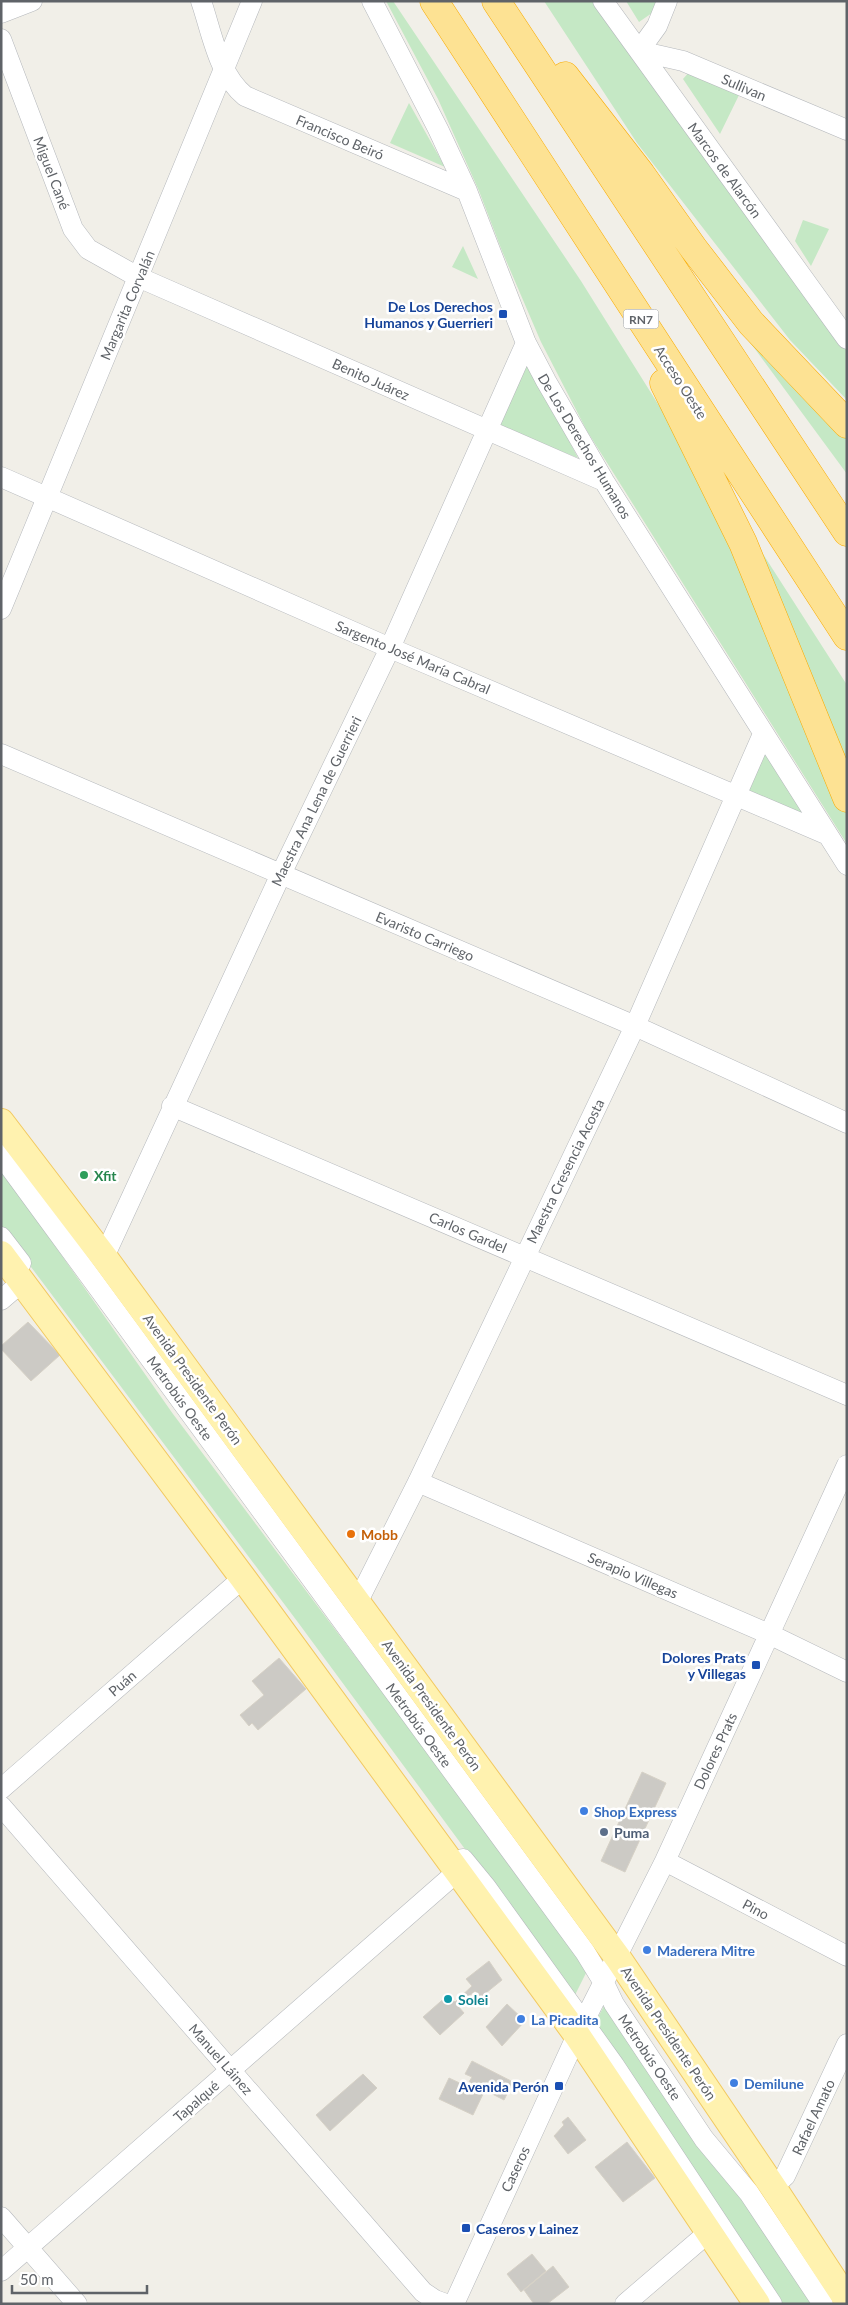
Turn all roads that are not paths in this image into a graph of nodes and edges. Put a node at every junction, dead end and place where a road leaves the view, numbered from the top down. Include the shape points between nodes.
1 (32, 1) edge
2 (201, 1) edge
3 (252, 1) edge
4 (372, 1) edge
5 (434, 1) edge
6 (496, 1) edge
7 (507, 1) edge
8 (603, 1) edge
9 (667, 1) edge
10 (1, 13) edge
11 (1, 39) edge
12 (639, 51) junction
13 (224, 69) junction
14 (847, 130) edge
15 (467, 191) junction
16 (595, 249) junction
17 (138, 277) junction
18 (847, 339) edge
19 (526, 343) junction
20 (847, 424) edge
21 (488, 430) junction
22 (1, 477) edge
23 (604, 481) junction
24 (47, 497) junction
25 (847, 532) edge
26 (1, 609) edge
27 (847, 636) edge
28 (390, 648) junction
29 (763, 734) junction
30 (1, 754) edge
31 (737, 796) junction
32 (847, 798) edge
33 (826, 834) junction
34 (847, 865) edge
35 (281, 874) junction
36 (635, 1026) junction
37 (172, 1106) junction
38 (1, 1122) edge
39 (847, 1123) edge
40 (1, 1155) edge
41 (1, 1237) edge
42 (1, 1254) edge
43 (524, 1256) junction
44 (104, 1257) junction
45 (22, 1282) junction
46 (1, 1300) edge
47 (847, 1395) edge
48 (847, 1465) edge
49 (418, 1482) junction
50 (243, 1578) junction
51 (357, 1602) junction
52 (769, 1634) junction
53 (847, 1672) edge
54 (1, 1789) edge
55 (1, 1806) edge
56 (665, 1861) junction
57 (458, 1871) junction
58 (847, 1956) edge
59 (618, 1958) junction
60 (604, 1983) junction
61 (580, 2028) junction
62 (847, 2044) edge
63 (231, 2071) junction
64 (773, 2187) junction
65 (1, 2217) edge
66 (709, 2232) junction
67 (28, 2247) junction
68 (1, 2271) edge
69 (847, 2300) edge
70 (77, 2304) edge
71 (446, 2304) edge
72 (454, 2304) edge
73 (625, 2304) edge
74 (757, 2304) edge
75 (772, 2304) edge
76 (823, 2304) edge

1 - 10 street
2 - 13 street, Francisco Beiró
3 - 13 street, Margarita Corvalán
4 - 15 street, De Los Derechos Humanos
5 - 16 highway, Acceso Oeste / RN7
6 - 25 highway
7 - 20 highway via 751,323
8 - 12 street, Marcos de Alarcón
9 - 12 street via 656,26
11 - 17 street, Miguel Cané via 73,229 88,249
12 - 14 street, Sullivan via 683,61
12 - 18 street, Marcos de Alarcón
13 - 15 street, Francisco Beiró via 234,86 245,96
13 - 17 street, Margarita Corvalán
15 - 19 street, De Los Derechos Humanos
16 - 27 highway, Acceso Oeste / RN7
16 - 32 highway via 738,534
17 - 21 street, Benito Juárez
17 - 24 street, Margarita Corvalán
19 - 21 street, Maestra Ana Lena de Guerrieri
19 - 23 street, De Los Derechos Humanos
21 - 23 street, Benito Juárez
21 - 28 street, Maestra Ana Lena de Guerrieri
22 - 24 street, Sargento José María Cabral
23 - 29 street, De Los Derechos Humanos
24 - 26 street, Margarita Corvalán
24 - 28 street, Sargento José María Cabral
28 - 31 street, Sargento José María Cabral
28 - 35 street, Maestra Ana Lena de Guerrieri
29 - 31 street, Maestra Cresencia Acosta
29 - 33 street, De Los Derechos Humanos
30 - 35 street, Evaristo Carriego
31 - 33 street, Sargento José María Cabral
31 - 36 street, Maestra Cresencia Acosta
33 - 34 street, De Los Derechos Humanos
35 - 36 street, Evaristo Carriego
35 - 37 street, Maestra Ana Lena de Guerrieri
36 - 39 street, Evaristo Carriego
36 - 43 street, Maestra Cresencia Acosta
37 - 43 street, Carlos Gardel
37 - 44 street, Maestra Ana Lena de Guerrieri
38 - 44 main road, Avenida Presidente Perón
40 - 60 street, Metrobús Oeste via 333,1606
41 - 61 street via 442,1834 486,1887
42 - 45 main road
43 - 47 street, Carlos Gardel
43 - 49 street, Maestra Cresencia Acosta
44 - 51 main road, Avenida Presidente Perón
45 - 46 street
45 - 50 main road
48 - 52 street, Dolores Prats
49 - 51 street, Maestra Cresencia Acosta
49 - 52 street, Serapio Villegas
50 - 54 street, Puán
50 - 57 main road
51 - 59 main road, Avenida Presidente Perón
52 - 53 street, Serapio Villegas
52 - 56 street, Dolores Prats
55 - 63 street, Manuel Láinez
56 - 58 street, Pino
56 - 59 street, Dolores Prats
57 - 61 main road
57 - 63 street, Tapalqué
59 - 60 street, Dolores Prats
59 - 64 main road, Avenida Presidente Perón
60 - 61 street, Dolores Prats
60 - 76 street, Metrobús Oeste via 614,2004 704,2139 749,2193
61 - 66 main road
61 - 72 street, Caseros
61 - 75 street
62 - 64 street, Rafael Amato via 785,2176
63 - 67 street, Tapalqué
63 - 71 street, Manuel Láinez via 423,2292
64 - 69 main road, Avenida Presidente Perón
65 - 67 street
66 - 73 street
66 - 74 main road
67 - 68 street, Tapalqué
67 - 70 street

